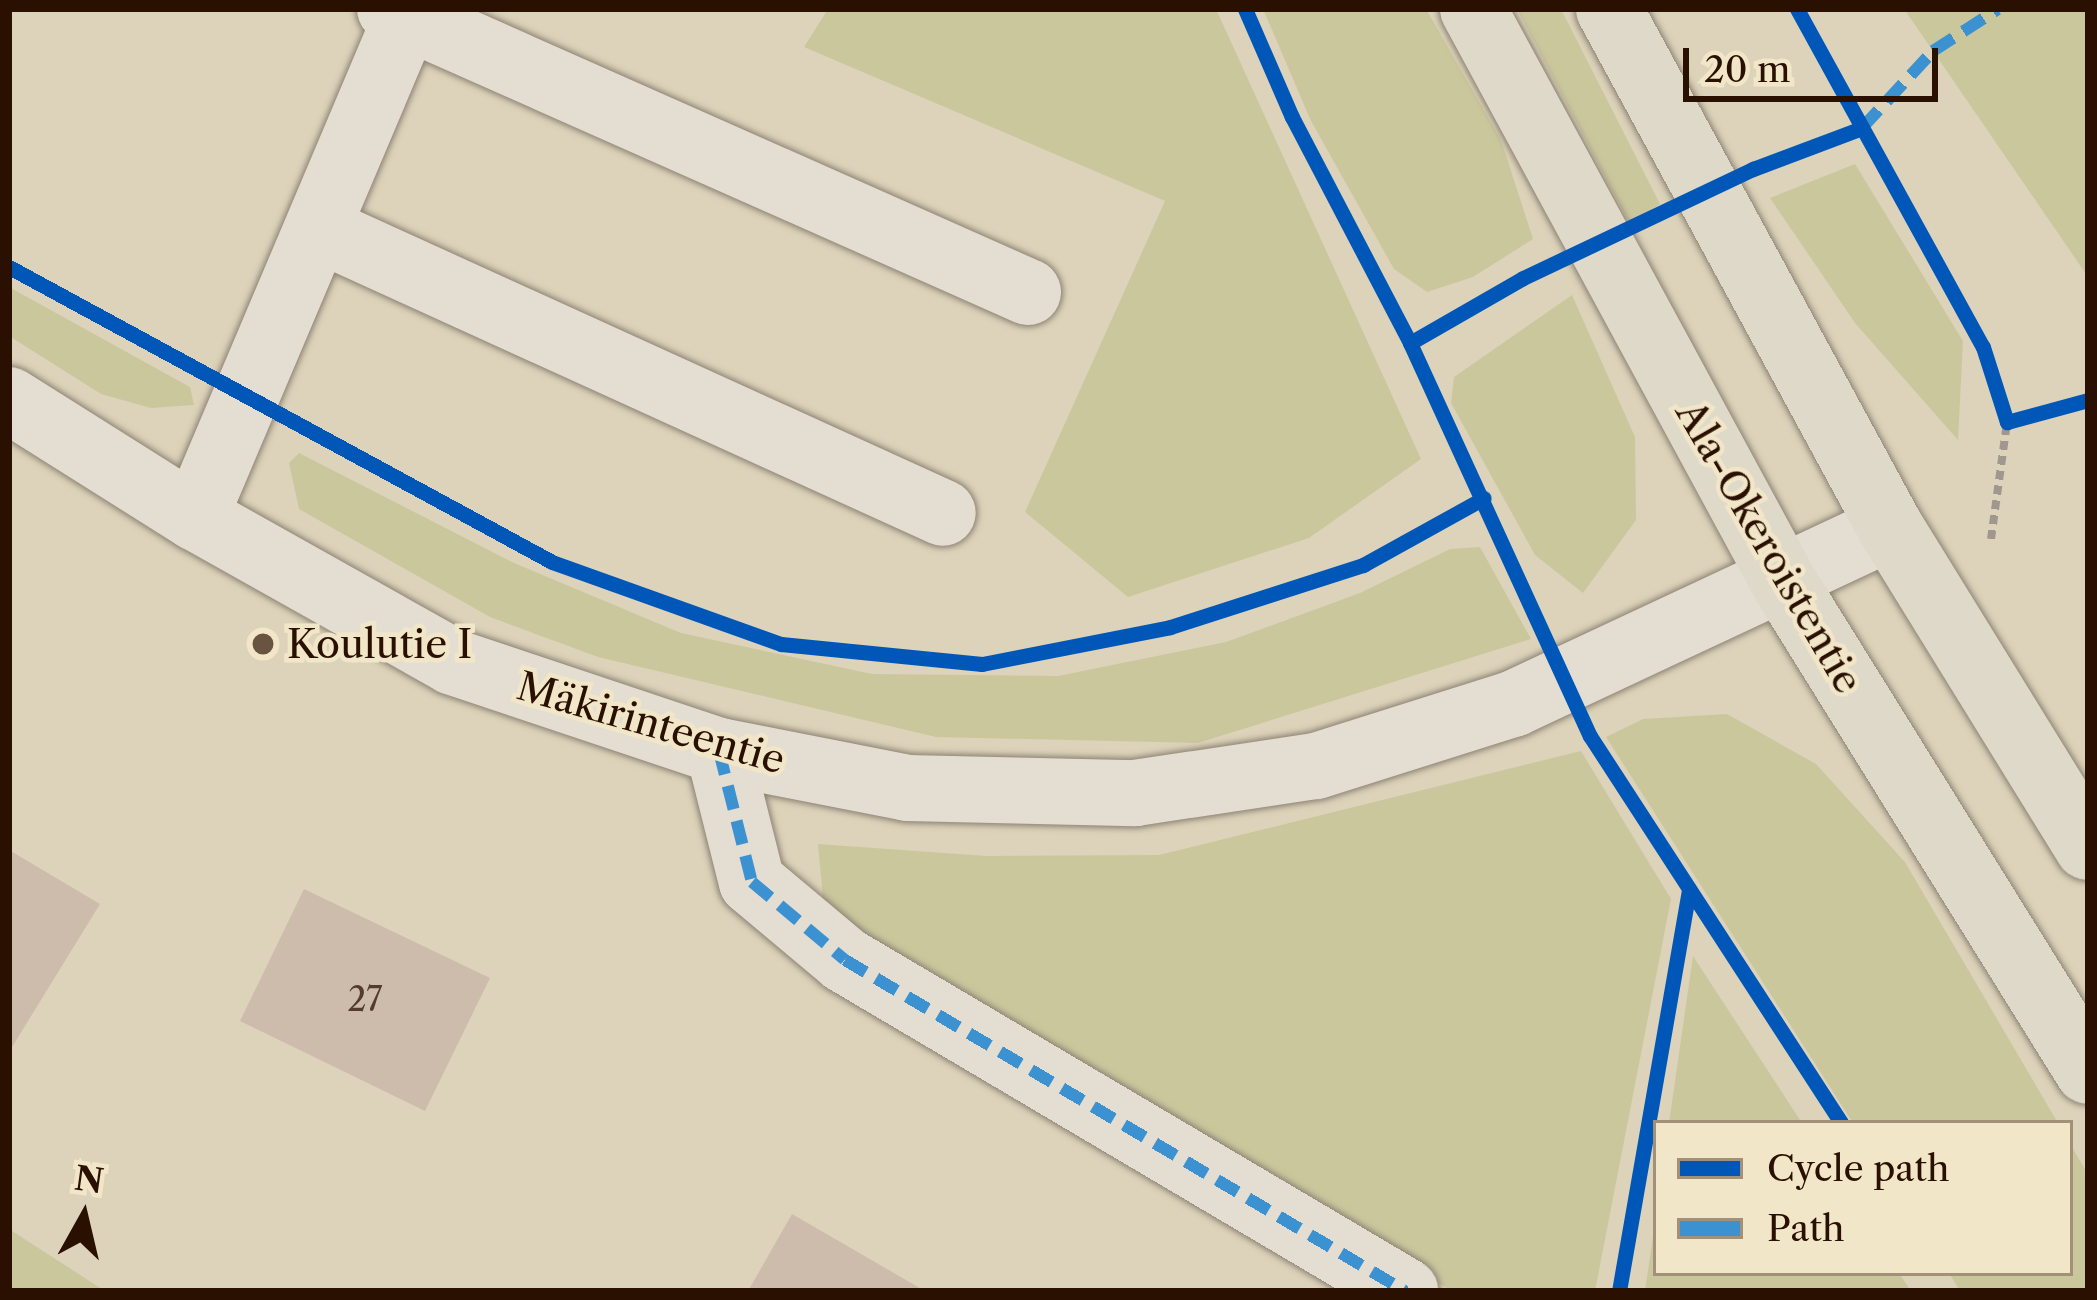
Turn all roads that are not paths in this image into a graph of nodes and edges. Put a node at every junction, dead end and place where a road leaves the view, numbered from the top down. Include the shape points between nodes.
1 (1473, 9) edge
2 (1609, 9) edge
3 (403, 12) edge
4 (321, 230) junction
5 (1028, 292) dead end
6 (9, 400) edge
7 (943, 513) dead end
8 (195, 517) junction
9 (1890, 527) junction
10 (1783, 581) junction
11 (719, 752) junction
12 (2088, 847) edge
13 (2088, 1071) edge
14 (1406, 1291) edge

1 - 10 main road, Ala-Okeroistentie
2 - 9 main road
3 - 4 street
3 - 5 street
4 - 7 street
4 - 8 street
6 - 8 street, Mäkirinteentie
8 - 11 street, Mäkirinteentie via 453,662
9 - 10 street, Mäkirinteentie
9 - 12 main road
10 - 11 street, Mäkirinteentie via 1514,704 1316,766 1135,793 930,788
10 - 13 main road, Ala-Okeroistentie
11 - 14 street via 752,882 844,960

